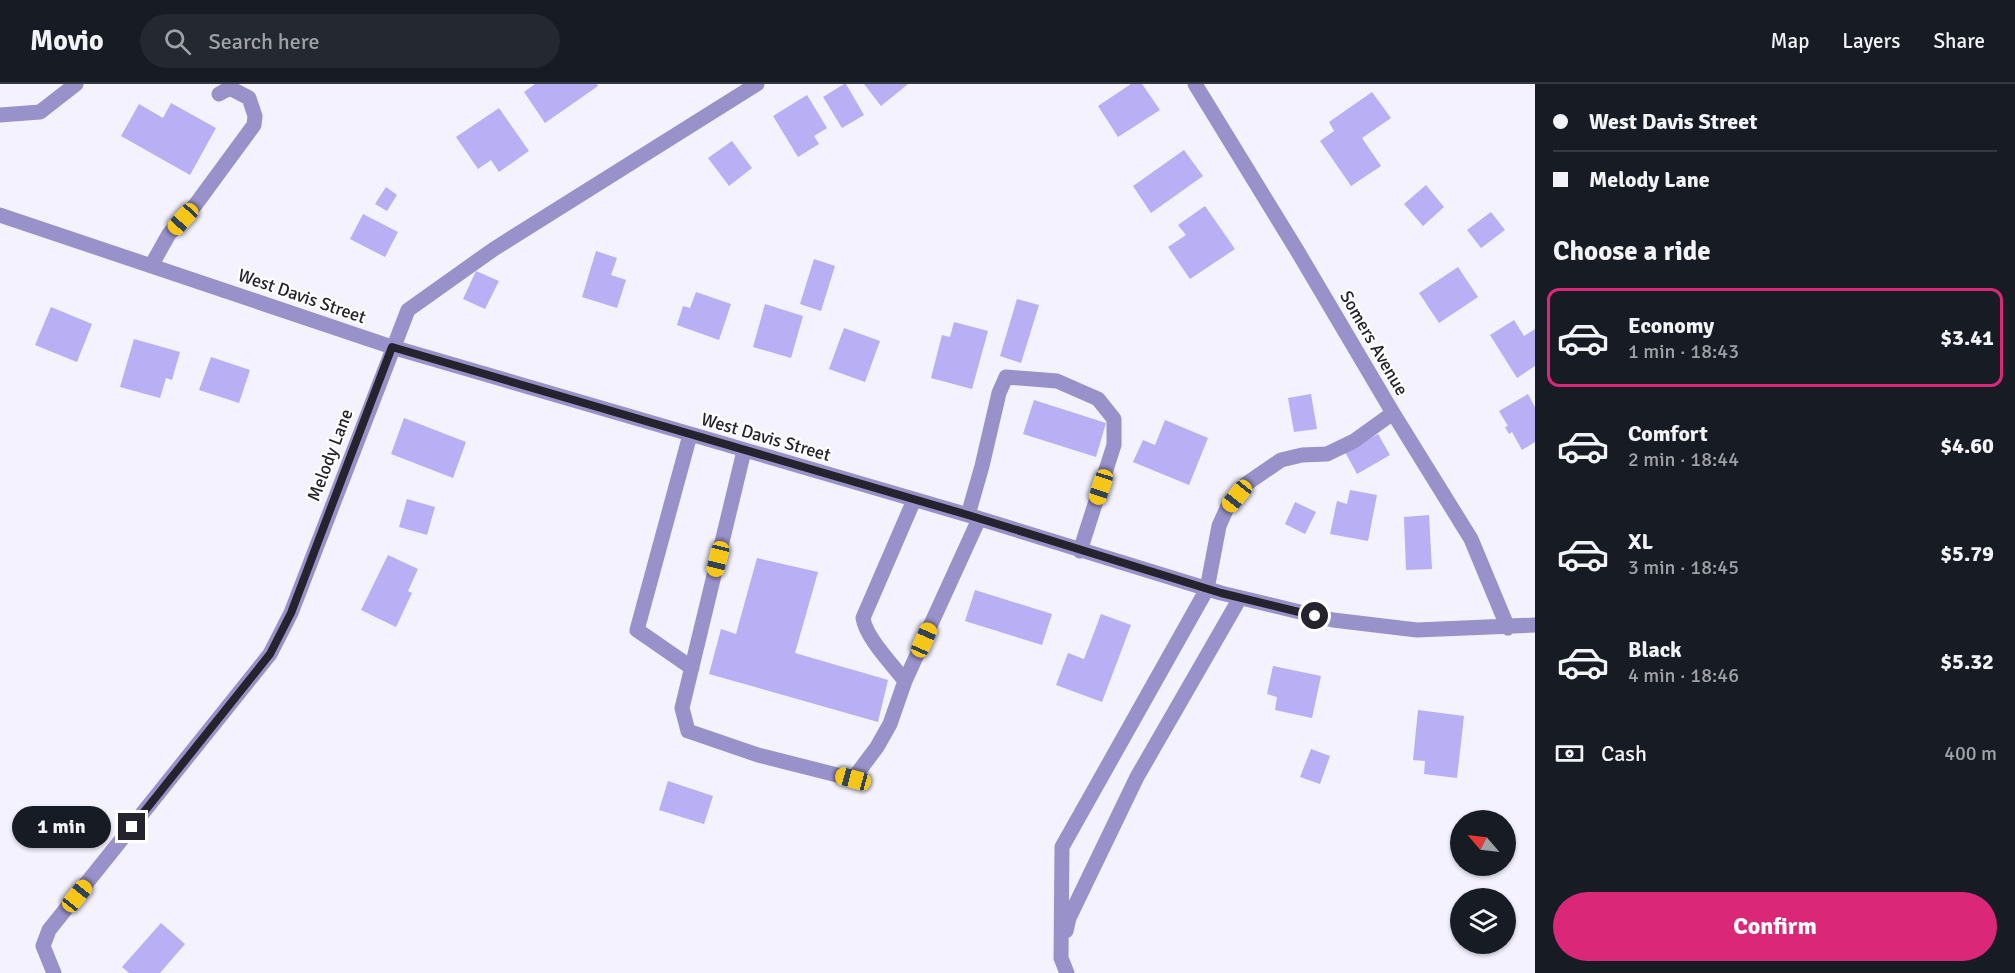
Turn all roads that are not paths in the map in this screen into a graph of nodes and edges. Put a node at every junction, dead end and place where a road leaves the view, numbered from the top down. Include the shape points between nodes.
1 (76, 84) edge
2 (757, 84) edge
3 (1195, 84) edge
4 (219, 94) dead end
5 (0, 115) edge
6 (0, 215) edge
7 (151, 266) junction
8 (392, 347) junction
9 (1393, 413) junction
10 (690, 435) junction
11 (744, 451) junction
12 (914, 500) junction
13 (973, 517) junction
14 (1080, 550) junction
15 (1207, 589) junction
16 (1240, 598) junction
17 (1535, 626) edge
18 (1508, 628) junction
19 (692, 668) junction
20 (905, 681) junction
21 (1061, 958) junction
22 (54, 973) edge
23 (1067, 973) edge

1 - 5 street via 40,112
2 - 8 street, Melody Lane via 494,249 408,310
3 - 9 street, Somers Avenue
4 - 7 street via 231,88 249,98 254,125 169,234
6 - 7 street, West Davis Street
7 - 8 street, West Davis Street
8 - 10 street, West Davis Street
8 - 22 street, Melody Lane via 291,613 270,654 50,930 43,946
9 - 15 street via 1328,454 1281,460 1246,484 1227,508 1219,526
9 - 18 street, Somers Avenue via 1471,539
10 - 11 street, West Davis Street
10 - 19 street via 637,630
11 - 12 street, West Davis Street
11 - 19 street
12 - 13 street, West Davis Street
12 - 20 street via 862,618 872,638
13 - 14 street, West Davis Street
13 - 14 street via 999,393 1006,377 1057,381 1098,399 1114,419 1114,445
13 - 20 street
14 - 15 street, West Davis Street
15 - 16 street, West Davis Street
15 - 21 street via 1062,847
16 - 18 street, West Davis Street via 1333,620 1417,630
16 - 21 street via 1137,777 1069,918
17 - 18 street, West Davis Street
19 - 20 street via 682,708 688,731 758,755 853,779 890,724
21 - 23 street

